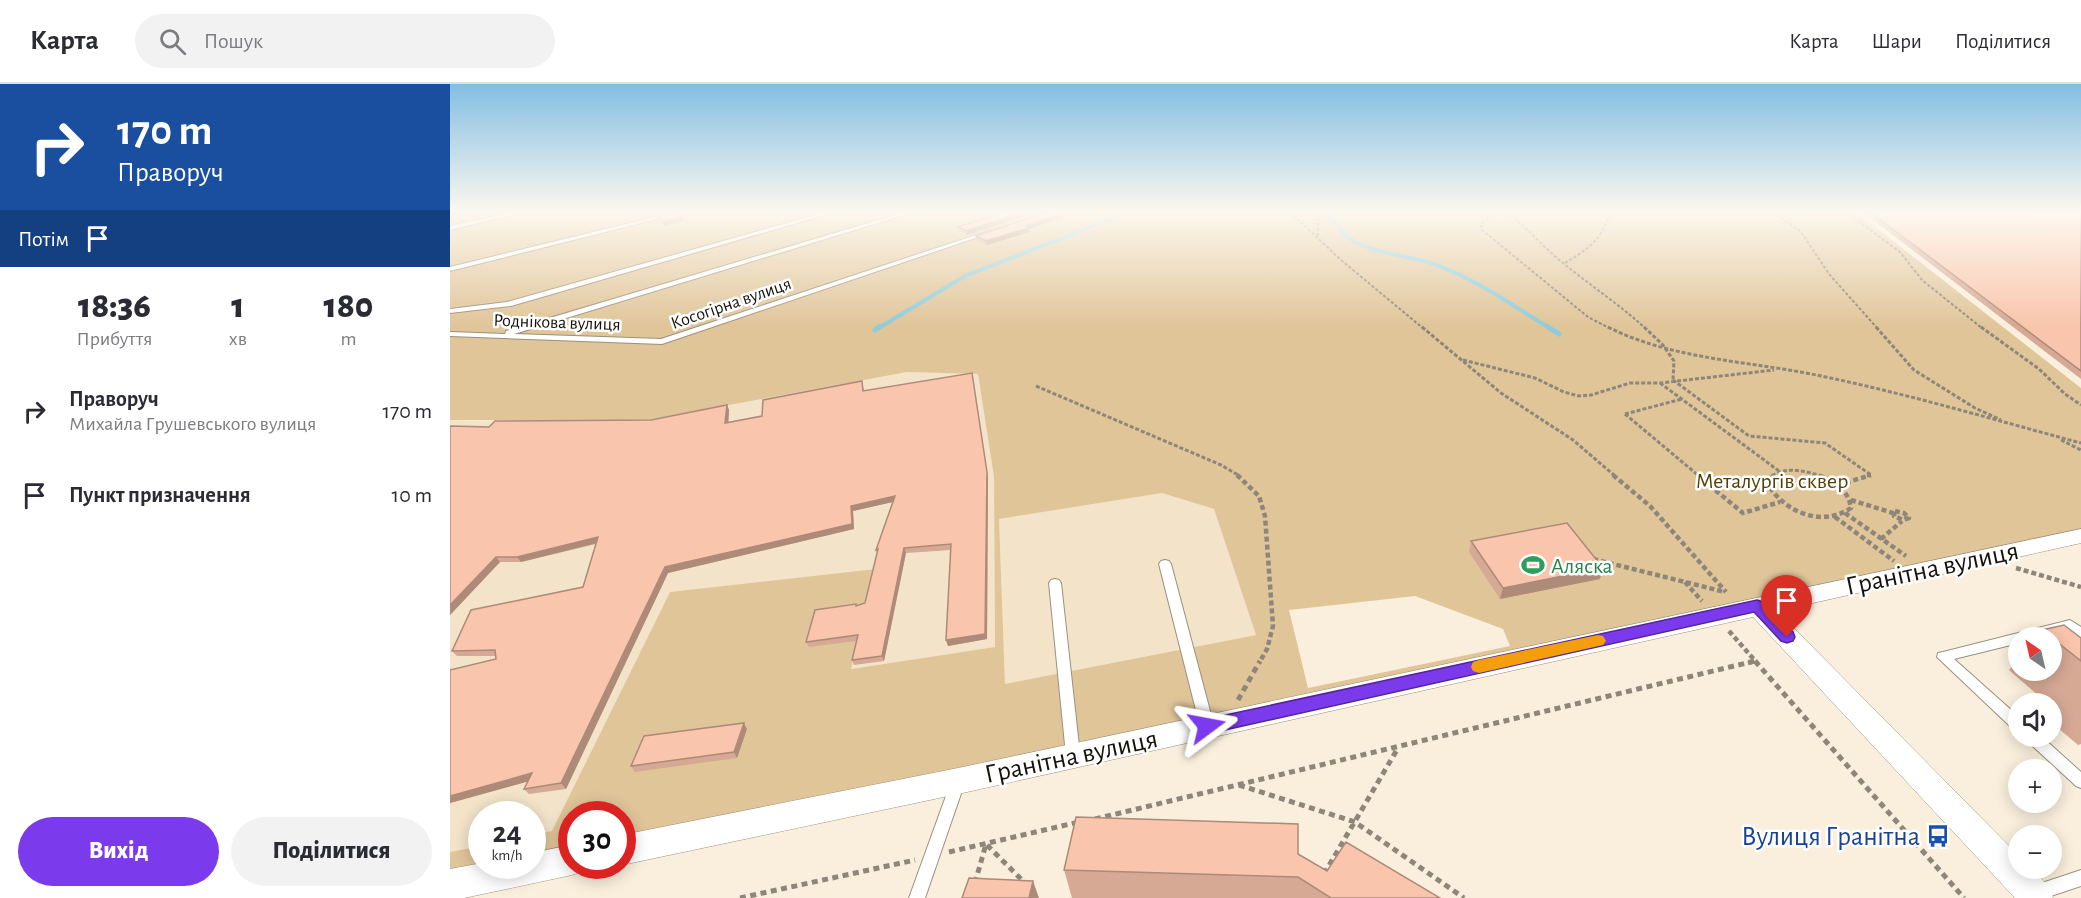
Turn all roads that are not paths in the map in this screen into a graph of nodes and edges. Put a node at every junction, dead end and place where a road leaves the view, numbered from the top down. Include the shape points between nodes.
1 (524, 250) edge
2 (698, 250) edge
3 (785, 250) edge
4 (935, 250) edge
5 (450, 268) edge
6 (450, 310) edge
7 (450, 334) edge
8 (500, 336) junction
9 (662, 342) joint
10 (2081, 536) edge
11 (1165, 564) dead end
12 (1055, 583) dead end
13 (1757, 606) junction
14 (2062, 628) edge
15 (2081, 634) edge
16 (2008, 641) edge
17 (2008, 716) edge
18 (1216, 724) junction
19 (2043, 747) edge
20 (1073, 756) junction
21 (958, 781) junction
22 (2081, 781) edge
23 (636, 847) edge
24 (558, 863) edge
25 (2081, 879) edge
26 (450, 885) edge
27 (2035, 896) edge
28 (917, 898) edge

1 - 5 lane
2 - 6 lane via 508,304
3 - 8 lane
4 - 9 lane, Косогірна вулиця
7 - 8 lane, Роднікова вулиця
8 - 9 lane, Роднікова вулиця
10 - 13 street, Гранітна вулиця
11 - 18 lane
12 - 20 lane
13 - 18 street, Гранітна вулиця
13 - 27 street
14 - 15 lane via 2070,626
16 - 17 lane via 1943,657
18 - 20 street, Гранітна вулиця
19 - 22 lane
20 - 21 street, Гранітна вулиця
21 - 23 street, Гранітна вулиця
21 - 28 lane
24 - 26 street
25 - 27 lane

